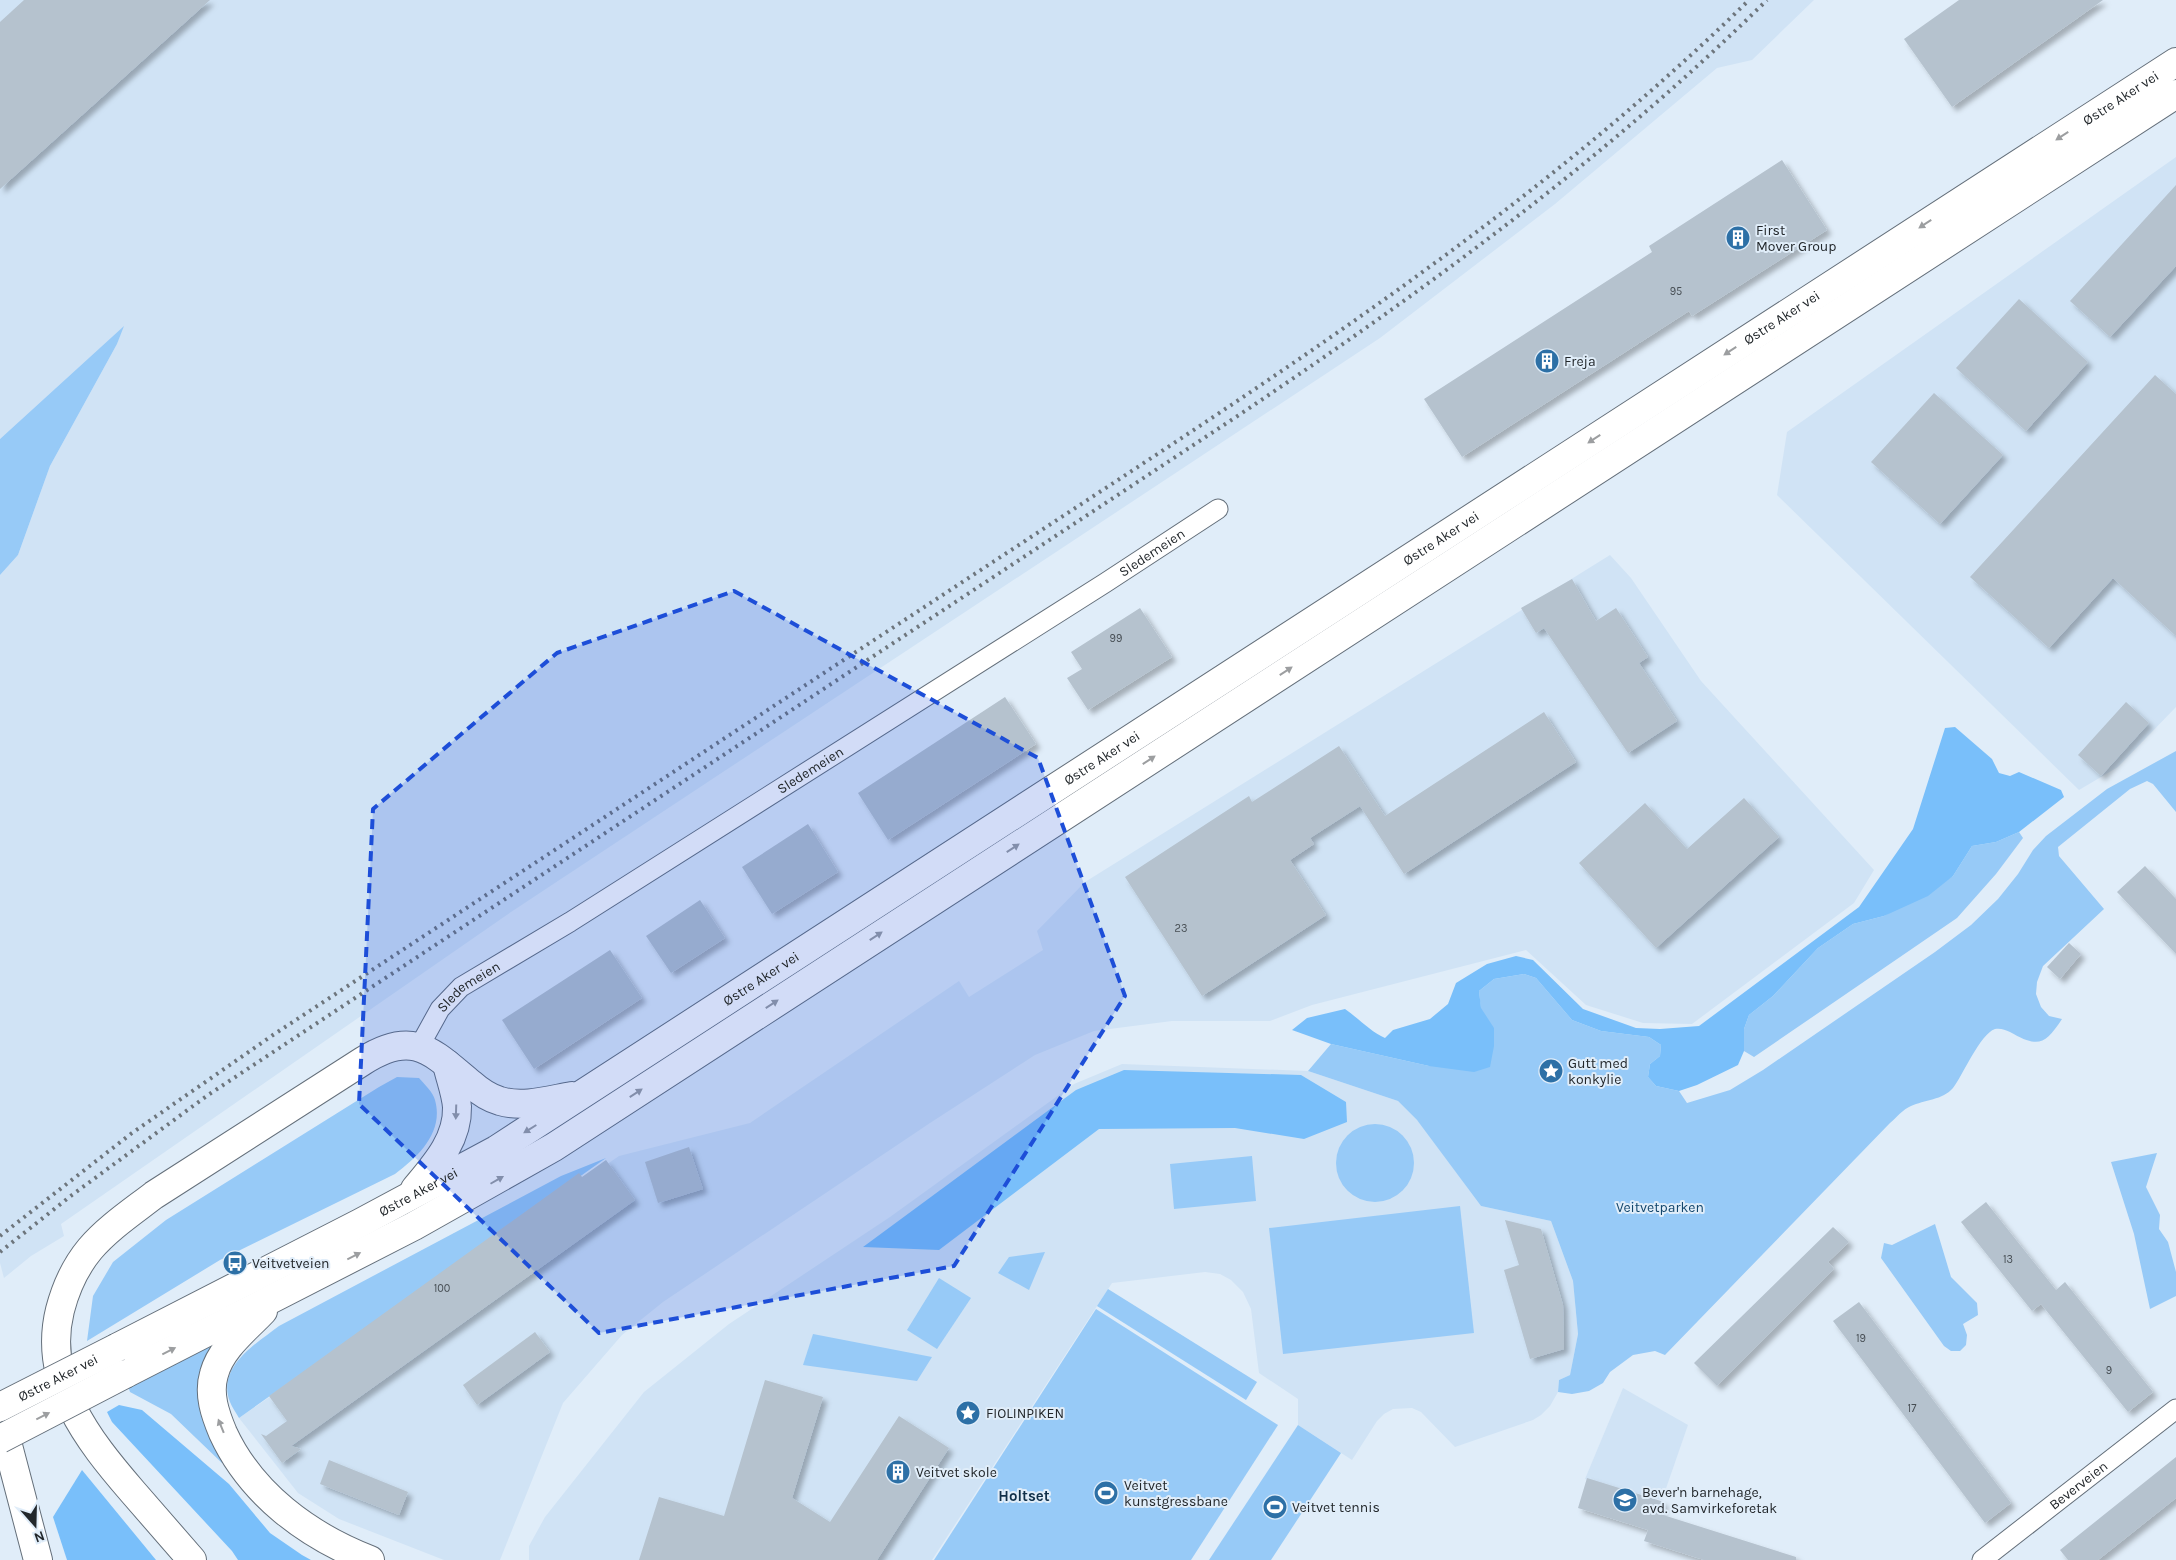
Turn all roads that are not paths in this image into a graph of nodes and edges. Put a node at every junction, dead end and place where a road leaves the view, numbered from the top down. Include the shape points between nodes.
1 (2176, 62) edge
2 (2176, 94) edge
3 (1218, 509) dead end
4 (419, 1047) junction
5 (447, 1064) junction
6 (586, 1094) junction
7 (408, 1198) junction
8 (279, 1294) junction
9 (0, 1407) edge
10 (2176, 1409) edge
11 (0, 1415) edge
12 (0, 1438) edge
13 (38, 1560) edge
14 (192, 1560) edge
15 (370, 1560) edge
16 (1982, 1560) edge

1 -> 6 highway, Østre Aker vei
8 -> 2 highway, Østre Aker vei via 430,1217 554,1146
3 - 4 street, Sledemeien via 570,922 461,987 440,1009
4 - 5 highway via 434,1053
4 - 14 highway via 399,1046 376,1053 154,1195 100,1239 69,1281 58,1318 56,1354 59,1376 69,1404 100,1453
5 - 6 highway via 484,1094 504,1102 522,1104
5 -> 7 highway via 457,1106 455,1128 437,1163
6 -> 7 highway, Østre Aker vei via 496,1150
7 - 9 highway, Østre Aker vei, bridge
12 -> 8 highway, Østre Aker vei, bridge
15 -> 8 highway via 334,1544 298,1522 256,1485 220,1426 211,1384 219,1360
10 - 16 street, Beverveien
11 - 13 highway

